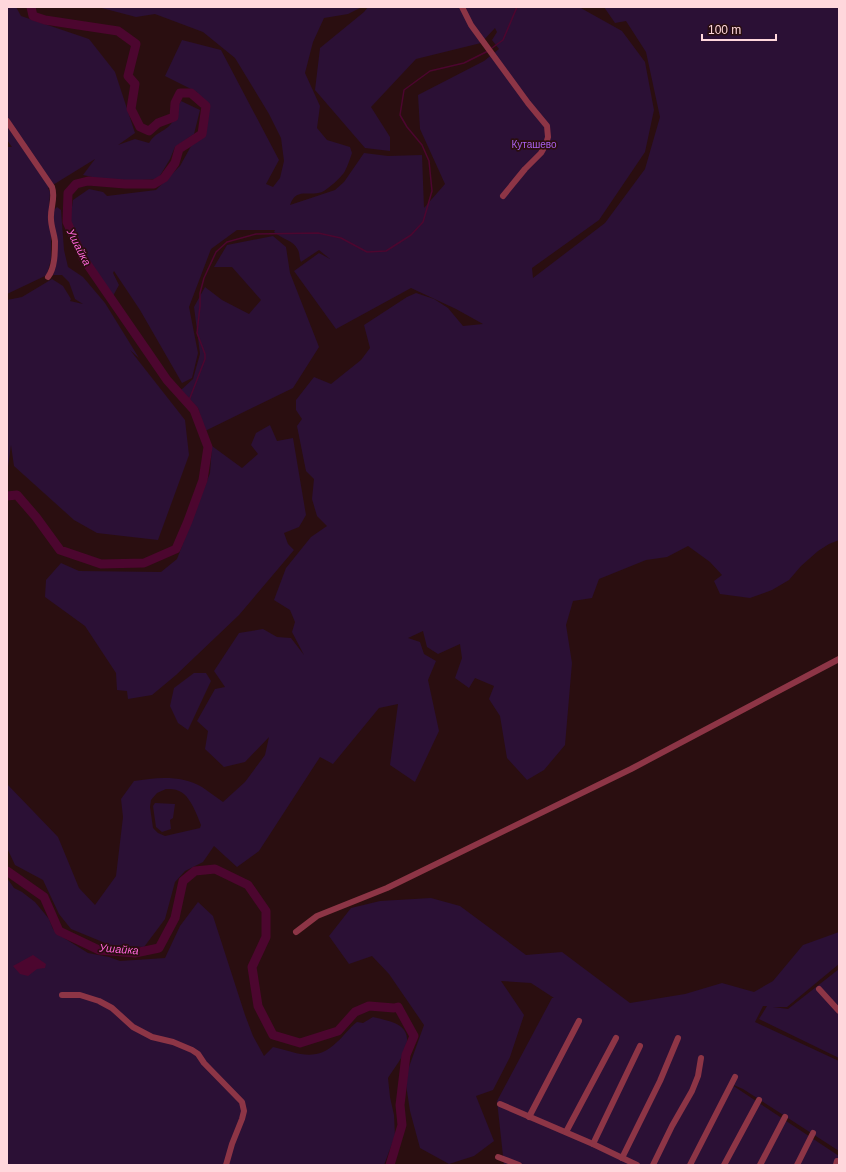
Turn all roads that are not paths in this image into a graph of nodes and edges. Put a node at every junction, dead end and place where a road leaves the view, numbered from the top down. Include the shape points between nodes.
1 (462, 7) edge
2 (7, 121) edge
3 (503, 196) dead end
4 (48, 277) dead end
5 (839, 659) edge
6 (296, 932) dead end
7 (820, 989) dead end
8 (62, 994) dead end
9 (839, 1011) edge
10 (579, 1022) dead end
11 (616, 1038) dead end
12 (678, 1038) dead end
13 (640, 1046) dead end
14 (701, 1058) dead end
15 (735, 1077) dead end
16 (759, 1100) dead end
17 (500, 1104) dead end
18 (529, 1117) junction
19 (785, 1117) dead end
20 (566, 1132) junction
21 (813, 1133) dead end
22 (593, 1144) junction
23 (498, 1157) dead end
24 (622, 1158) junction
25 (226, 1165) edge
26 (519, 1165) edge
27 (637, 1165) edge
28 (653, 1165) edge
29 (690, 1165) edge
30 (724, 1165) edge
31 (760, 1165) edge
32 (797, 1165) edge

1 - 3 street via 471,25 547,126 548,137 541,153
2 - 4 street via 54,192 50,218 55,240 54,262
5 - 6 street via 632,769 387,888 317,916
7 - 9 street
8 - 25 street via 80,995 98,1001 112,1008 133,1027 198,1054 242,1102 242,1119
10 - 18 street
11 - 20 street
12 - 24 street via 660,1082
13 - 22 street
14 - 28 street via 692,1091
15 - 29 street
16 - 30 street
17 - 18 street
18 - 20 street
19 - 31 street
20 - 22 street
21 - 32 street
22 - 24 street
23 - 26 street
24 - 27 street

